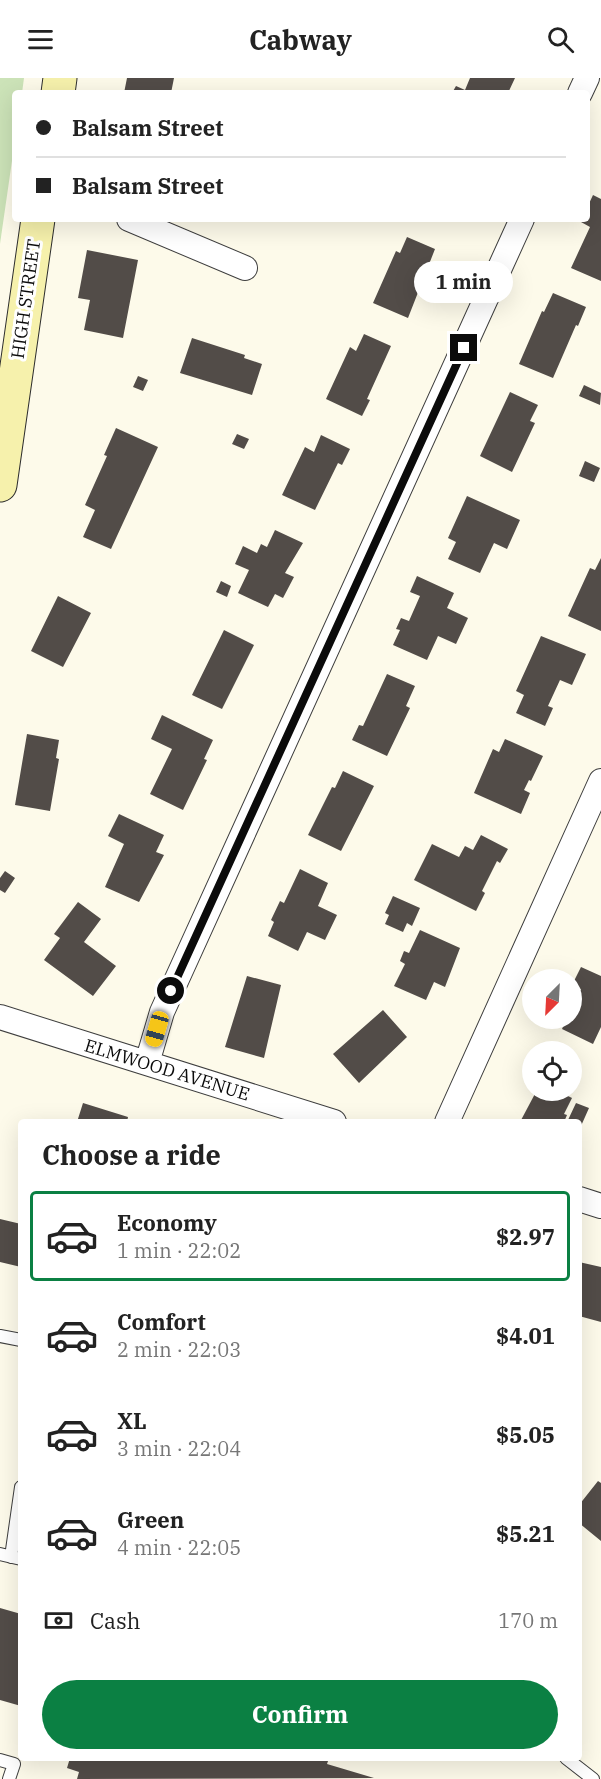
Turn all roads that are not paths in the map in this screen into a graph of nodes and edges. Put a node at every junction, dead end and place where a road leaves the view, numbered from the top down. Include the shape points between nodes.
1 (38, 222) edge
2 (136, 222) edge
3 (521, 222) edge
4 (245, 268) dead end
5 (0, 485) edge
6 (601, 781) edge
7 (0, 1017) edge
8 (147, 1063) junction
9 (324, 1119) edge
10 (448, 1119) edge
11 (582, 1200) edge
12 (601, 1206) edge
13 (0, 1336) edge
14 (18, 1339) edge
15 (18, 1508) edge
16 (11, 1557) edge
17 (0, 1760) edge
18 (570, 1761) edge
19 (9, 1779) edge
20 (593, 1779) edge

1 - 5 street, HIGH STREET
2 - 4 street
3 - 8 street via 162,1012
6 - 10 street
7 - 8 street, ELMWOOD AVENUE
8 - 9 street, ELMWOOD AVENUE
11 - 12 street
13 - 14 lane
15 - 16 lane
17 - 19 lane via 14,1764
18 - 20 lane

